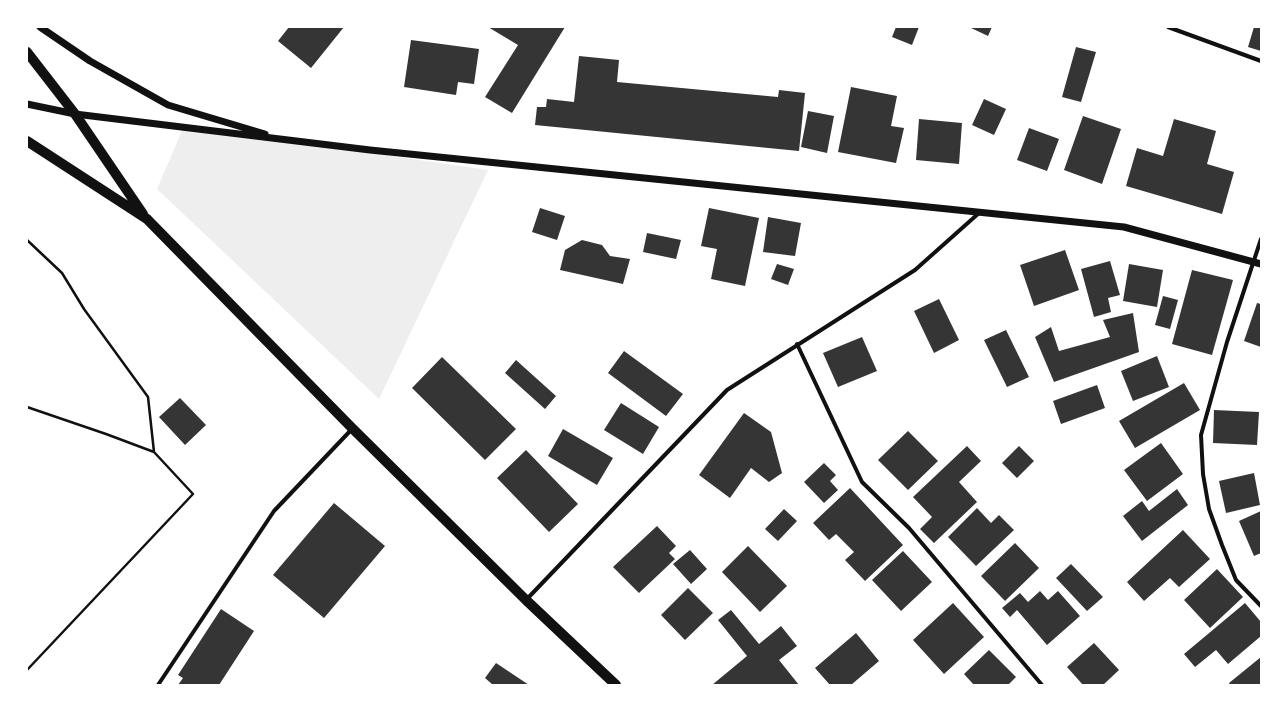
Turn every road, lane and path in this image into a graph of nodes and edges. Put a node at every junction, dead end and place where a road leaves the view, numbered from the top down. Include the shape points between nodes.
1 (40, 27) edge
2 (1168, 27) edge
3 (27, 52) edge
4 (1261, 61) edge
5 (27, 104) edge
6 (75, 114) junction
7 (285, 140) junction
8 (27, 141) edge
9 (979, 212) junction
10 (147, 219) junction
11 (1261, 238) edge
12 (27, 240) edge
13 (1257, 263) edge
14 (797, 344) junction
15 (27, 407) edge
16 (352, 428) junction
17 (154, 452) junction
18 (526, 600) junction
19 (1261, 606) edge
20 (27, 670) edge
21 (158, 685) edge
22 (616, 685) edge
23 (1042, 685) edge

1 - 7 street via 90,61 168,105
2 - 4 street
3 - 6 main road
5 - 6 street
6 - 7 street
6 - 10 main road
7 - 9 street
8 - 10 main road
9 - 13 street via 1124,227
9 - 14 street via 915,270
10 - 16 main road
11 - 13 street
12 - 17 path via 62,273 84,309 148,397
13 - 19 street via 1227,342 1201,435 1203,474 1209,509 1236,580
14 - 18 street via 727,390
14 - 23 street via 862,482 909,528
15 - 17 path
16 - 18 main road
16 - 21 street via 274,511
17 - 20 path via 192,494
18 - 22 main road

